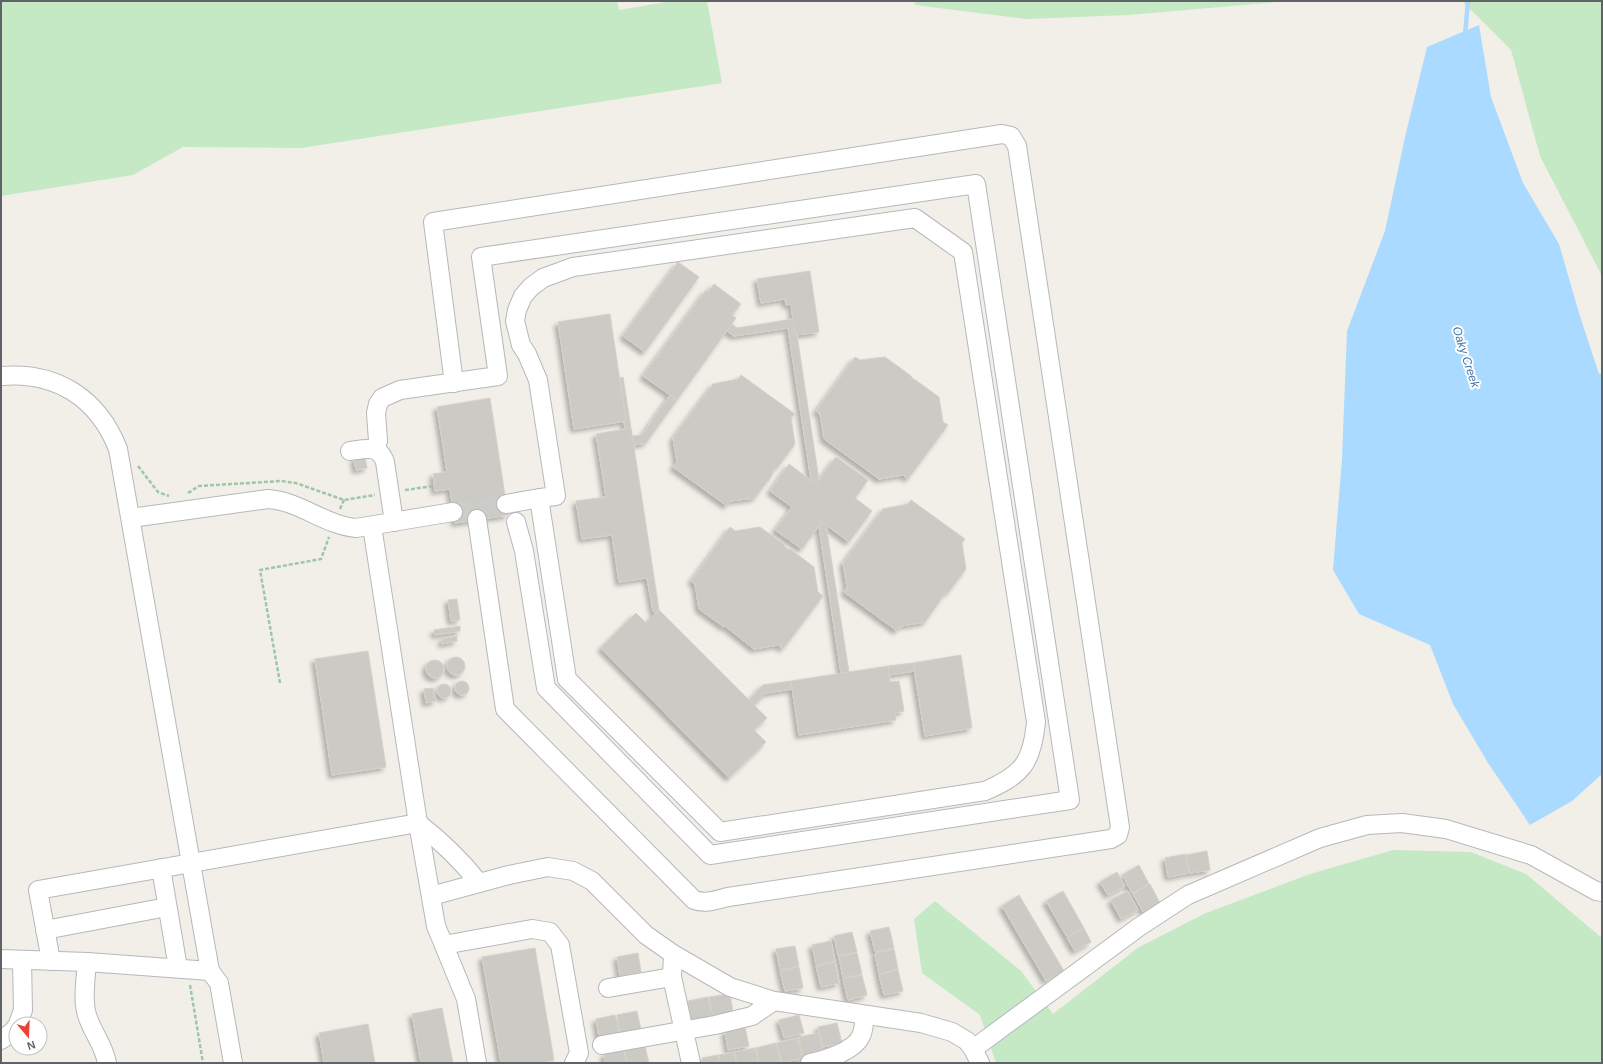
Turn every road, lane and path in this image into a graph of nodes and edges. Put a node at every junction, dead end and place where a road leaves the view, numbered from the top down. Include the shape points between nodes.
1 (1, 376) edge
2 (454, 383) junction
3 (375, 449) junction
4 (350, 451) dead end
5 (137, 464) dead end
6 (434, 486) dead end
7 (390, 493) junction
8 (182, 495) dead end
9 (174, 496) dead end
10 (540, 498) junction
11 (344, 500) junction
12 (506, 504) tunnel mouth
13 (453, 512) tunnel mouth
14 (131, 518) junction
15 (477, 519) dead end
16 (394, 522) junction
17 (516, 522) dead end
18 (335, 523) junction
19 (372, 526) junction
20 (280, 683) dead end
21 (418, 823) junction
22 (191, 863) junction
23 (161, 868) junction
24 (479, 883) junction
25 (1602, 892) edge
26 (431, 896) junction
27 (167, 907) junction
28 (45, 930) junction
29 (444, 945) junction
30 (674, 954) junction
31 (1, 959) edge
32 (22, 960) junction
33 (51, 961) junction
34 (86, 962) junction
35 (178, 968) junction
36 (210, 971) junction
37 (672, 977) junction
38 (608, 988) dead end
39 (774, 1001) junction
40 (864, 1015) junction
41 (21, 1016) edge
42 (685, 1031) junction
43 (602, 1045) dead end
44 (976, 1056) edge
45 (107, 1063) edge
46 (233, 1063) edge
47 (477, 1063) edge
48 (574, 1063) edge
49 (691, 1063) edge
50 (810, 1063) edge

1 - 14 lane via 28,376 56,383 80,396 99,414 118,449
2 - 3 lane via 400,390 382,398 376,413 378,441
2 - 15 lane via 433,222 1002,134 1010,136 1016,146 1119,819 1118,835 1111,839 709,902 694,900 505,710
2 - 17 lane via 498,376 480,257 976,184 1070,800 710,855 546,688 524,551
3 - 4 lane
3 - 7 lane via 384,457
5 - 9 path via 158,492
6 - 7 path
7 - 11 path
7 - 16 lane
8 - 11 path via 199,486 281,481 296,483
10 - 10 lane via 556,496 538,380 521,344 516,321 517,310 523,296 543,278 573,267 915,218 963,252 1036,722 1035,738 1023,767 1011,778 985,791 720,832 567,678
10 - 12 lane
11 - 18 path
13 - 16 lane
14 - 18 lane via 268,499 290,503
14 - 22 lane
16 - 19 lane
18 - 19 lane via 356,528
18 - 20 path via 321,559 260,570
19 - 21 lane
21 - 22 lane
21 - 24 lane via 458,857
21 - 26 lane
22 - 23 lane
22 - 36 lane
23 - 27 lane
23 - 28 lane via 38,890
24 - 26 lane
24 - 30 lane via 548,867 573,871 592,881 646,935
25 - 44 lane via 1531,855 1446,829 1402,823 1367,824 1320,838 1188,895 1139,928
26 - 29 lane via 436,926
27 - 28 lane
27 - 35 lane
28 - 33 lane
29 - 47 lane via 466,999
29 - 48 lane via 532,929 550,932 560,945 579,1053
30 - 37 lane
30 - 39 lane via 730,987
31 - 32 lane
32 - 33 lane
32 - 41 lane via 23,1010
33 - 34 lane
34 - 35 lane
34 - 45 lane via 85,1008
35 - 36 lane
36 - 46 lane via 219,984
37 - 38 lane
37 - 42 lane
39 - 40 lane
39 - 42 lane via 752,1016
40 - 44 lane via 921,1023 952,1032 966,1040
40 - 50 lane via 862,1035 857,1042 838,1055
42 - 43 lane
42 - 49 lane

